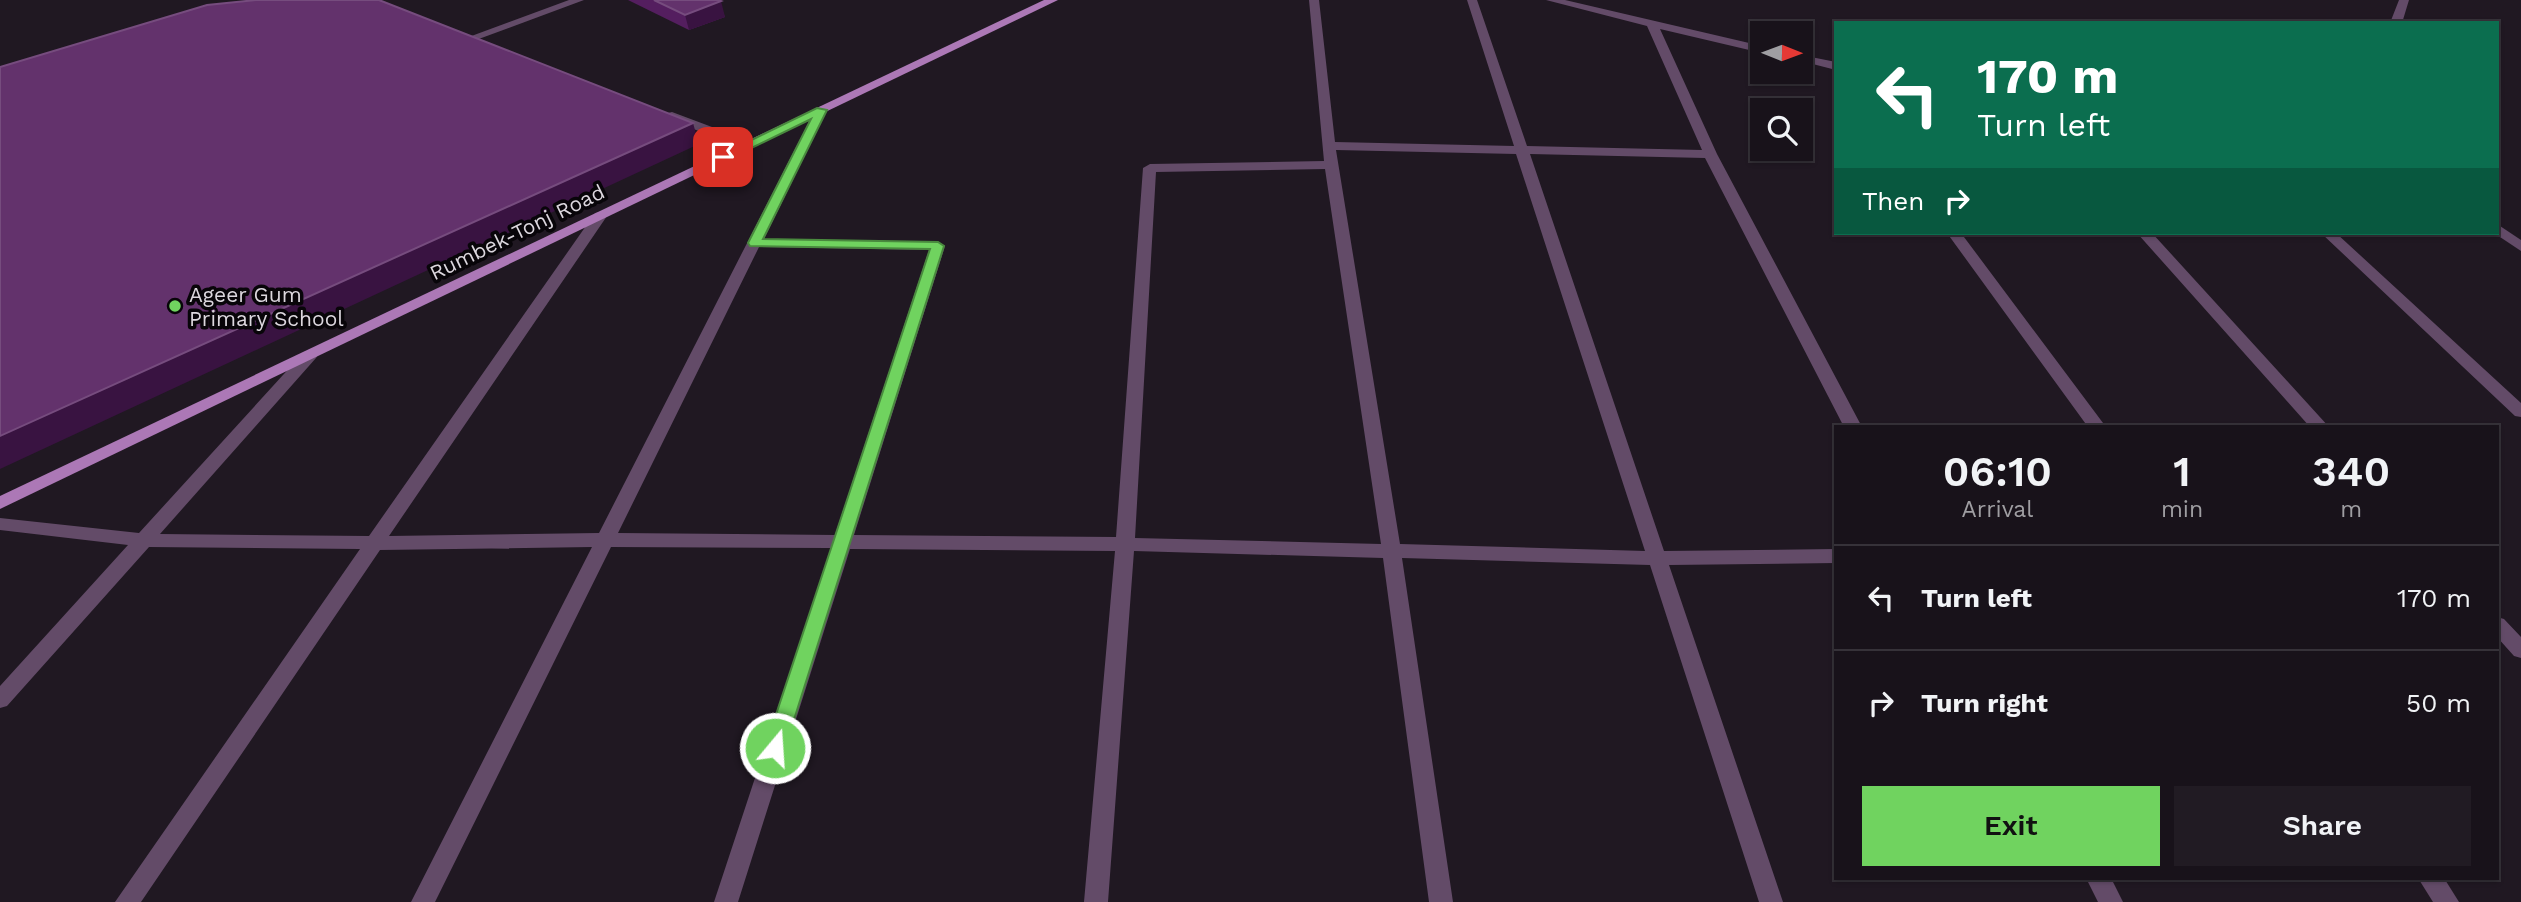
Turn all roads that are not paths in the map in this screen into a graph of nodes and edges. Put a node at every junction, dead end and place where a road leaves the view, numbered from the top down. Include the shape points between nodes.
1 (579, 0) edge
2 (1053, 0) edge
3 (1314, 0) edge
4 (1472, 0) edge
5 (1551, 0) edge
6 (2404, 0) edge
7 (2397, 21) edge
8 (1651, 22) junction
9 (1750, 46) edge
10 (497, 48) edge
11 (1813, 62) edge
12 (1834, 68) edge
13 (821, 110) junction
14 (660, 111) edge
15 (747, 145) junction
16 (1329, 146) junction
17 (1523, 152) junction
18 (1710, 154) junction
19 (1331, 165) junction
20 (600, 216) junction
21 (2499, 223) edge
22 (2521, 228) edge
23 (2499, 230) edge
24 (1955, 235) edge
25 (2146, 235) edge
26 (2330, 235) edge
27 (755, 243) junction
28 (2521, 247) edge
29 (310, 355) junction
30 (2521, 412) edge
31 (1852, 425) edge
32 (2096, 425) edge
33 (2318, 425) edge
34 (0, 503) edge
35 (0, 524) edge
36 (143, 540) junction
37 (605, 540) junction
38 (841, 542) junction
39 (376, 544) junction
40 (1125, 544) junction
41 (1391, 550) junction
42 (1834, 556) edge
43 (1657, 558) junction
44 (2499, 626) edge
45 (2521, 650) edge
46 (0, 700) edge
47 (2099, 880) edge
48 (2431, 880) edge
49 (127, 902) edge
50 (423, 902) edge
51 (726, 902) edge
52 (1096, 902) edge
53 (1441, 902) edge
54 (1771, 902) edge
55 (2111, 902) edge
56 (2447, 902) edge

1 - 10 street via 466,36
2 - 13 main road, Rumbek-Tonj Road
3 - 16 street
4 - 17 street
5 - 8 street
6 - 7 street
8 - 9 street
8 - 18 street
11 - 12 street
13 - 15 main road, Rumbek-Tonj Road
13 - 27 street
14 - 15 street
15 - 20 main road, Rumbek-Tonj Road
16 - 17 street
16 - 19 street
17 - 18 street
17 - 43 street
18 - 31 street
19 - 40 street via 1150,168
19 - 41 street
20 - 29 main road, Rumbek-Tonj Road
20 - 39 street
21 - 22 street
23 - 28 street
24 - 32 street
25 - 33 street
26 - 30 street
27 - 37 street
27 - 38 street via 938,246
29 - 34 main road, Rumbek-Tonj Road
29 - 36 street
35 - 36 street
36 - 39 street
36 - 46 street
37 - 38 street
37 - 39 street
37 - 50 street
38 - 40 street
38 - 51 street
39 - 49 street
40 - 41 street
40 - 52 street
41 - 43 street
41 - 53 street
42 - 43 street
43 - 54 street
44 - 45 street
47 - 55 street
48 - 56 street

